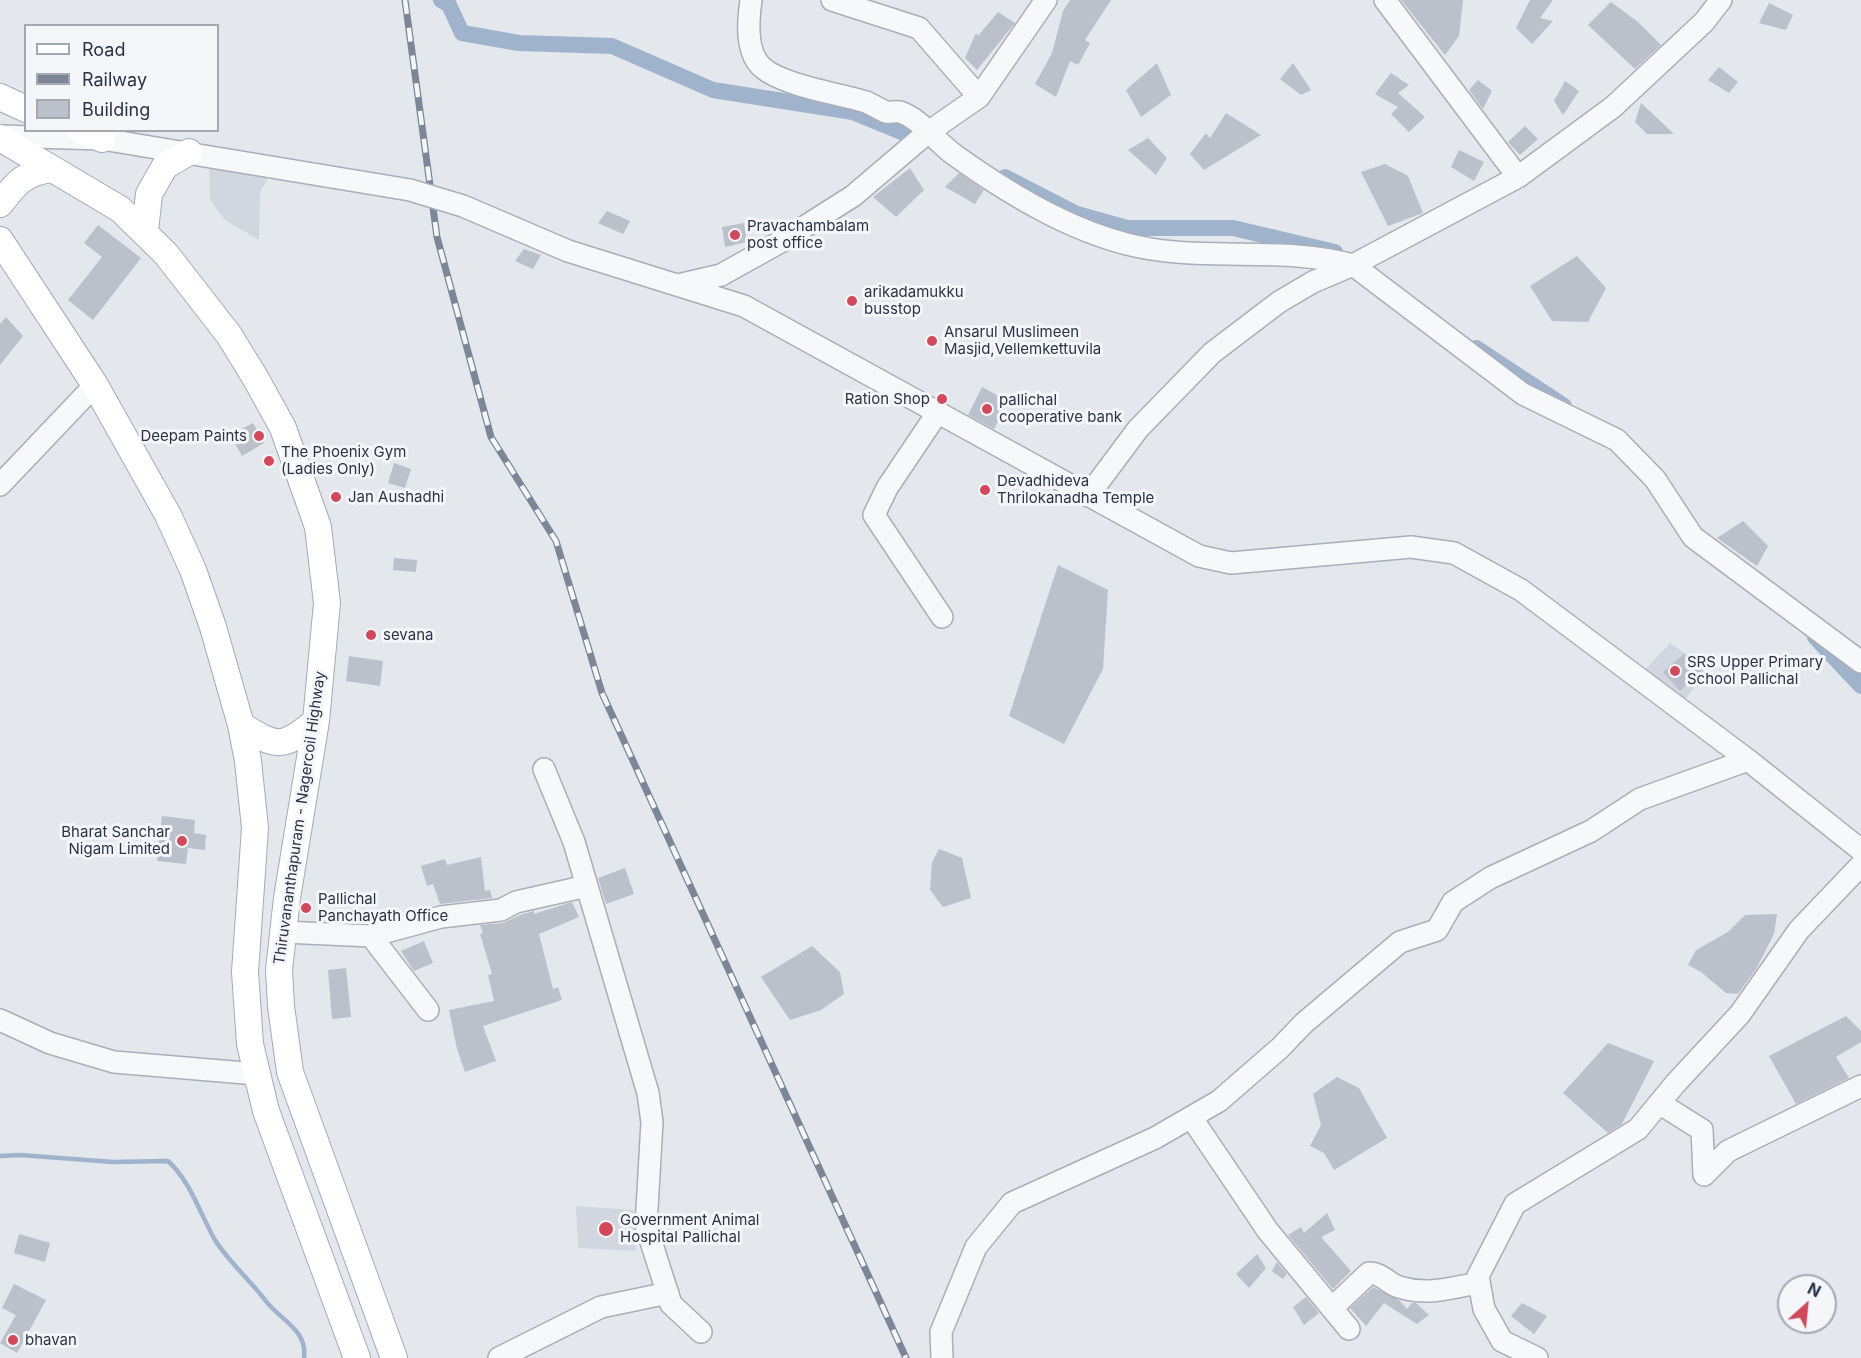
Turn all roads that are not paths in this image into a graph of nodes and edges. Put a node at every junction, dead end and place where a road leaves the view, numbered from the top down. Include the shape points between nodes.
1 (751, 0) edge
2 (832, 0) edge
3 (1046, 0) edge
4 (1385, 0) edge
5 (1721, 0) edge
6 (0, 97) edge
7 (979, 97) junction
8 (24, 107) edge
9 (927, 133) junction
10 (91, 135) edge
11 (0, 137) edge
12 (189, 152) junction
13 (52, 169) junction
14 (1518, 177) junction
15 (0, 204) edge
16 (145, 231) junction
17 (0, 240) edge
18 (1353, 265) junction
19 (677, 285) junction
20 (95, 385) junction
21 (938, 412) junction
22 (0, 485) edge
23 (1088, 496) junction
24 (942, 617) dead end
25 (1861, 662) edge
26 (316, 721) junction
27 (241, 725) junction
28 (1748, 760) junction
29 (544, 770) dead end
30 (1861, 850) edge
31 (1861, 865) edge
32 (587, 886) junction
33 (284, 932) junction
34 (371, 936) junction
35 (428, 1010) dead end
36 (0, 1020) edge
37 (257, 1074) junction
38 (1861, 1086) edge
39 (1659, 1103) junction
40 (1191, 1118) junction
41 (1479, 1283) junction
42 (668, 1293) junction
43 (1332, 1308) junction
44 (1350, 1329) dead end
45 (701, 1332) dead end
46 (357, 1358) edge
47 (394, 1358) edge
48 (499, 1358) edge
49 (942, 1358) edge
50 (1537, 1358) edge

1 - 9 street via 753,55 762,68 786,80 899,112 924,126
2 - 7 street via 919,28
3 - 7 street
4 - 14 street
5 - 14 street via 1704,22 1613,107
6 - 8 main road
7 - 9 street
9 - 18 street via 1018,196 1088,232 1150,249 1324,257
9 - 19 street via 853,196 782,241 722,275
10 - 11 street, Thiruvananthapuram - Nagercoil Highway
10 - 12 street, Thiruvananthapuram - Nagercoil Highway
11 - 13 main road, Thiruvananthapuram - Nagercoil Highway
12 - 16 main road via 165,166 149,195
12 - 19 street, Thiruvananthapuram - Nagercoil Highway, bridge via 410,190 463,206 568,251
13 - 15 main road via 32,172
13 - 16 main road, Thiruvananthapuram - Nagercoil Highway via 120,208
14 - 18 street
16 - 26 main road, Thiruvananthapuram - Nagercoil Highway via 229,335 283,428 318,527 329,666
17 - 20 main road
18 - 23 street via 1279,302 1212,353 1138,429
18 - 25 street via 1523,394 1617,440 1655,479 1693,537
19 - 21 street, Thiruvananthapuram - Nagercoil Highway via 744,306
20 - 22 street
20 - 27 main road via 168,515 193,570
21 - 23 street, Thiruvananthapuram - Nagercoil Highway
21 - 24 street via 887,488 874,515
23 - 28 street, Thiruvananthapuram - Nagercoil Highway via 1199,556 1231,563 1411,547 1454,553 1521,591
26 - 27 main road via 295,739 281,743 263,739
26 - 33 main road, Thiruvananthapuram - Nagercoil Highway
27 - 37 main road via 255,828 245,972 250,1044
28 - 30 street, Thiruvananthapuram - Nagercoil Highway
28 - 40 street via 1640,799 1591,831 1490,878 1453,902 1437,930 1400,942 1304,1023 1248,1077
29 - 32 street via 574,842
31 - 39 street via 1800,930 1740,1014
32 - 34 street via 516,902 501,910 441,917
32 - 42 street via 648,1093 652,1122 646,1226
33 - 34 street
33 - 47 main road, Thiruvananthapuram - Nagercoil Highway via 279,970 290,1072
34 - 35 street
36 - 37 street via 50,1043 114,1062
37 - 46 main road via 266,1111
38 - 39 street via 1728,1151 1704,1175 1702,1130
39 - 41 street via 1638,1129 1515,1204 1478,1276
40 - 43 street via 1268,1231
40 - 49 street via 1012,1203 976,1247 941,1332
41 - 43 street via 1421,1293 1394,1286 1378,1273 1369,1273
41 - 50 street via 1484,1309 1502,1341
42 - 45 street via 671,1304
42 - 48 street via 601,1307
43 - 44 street

